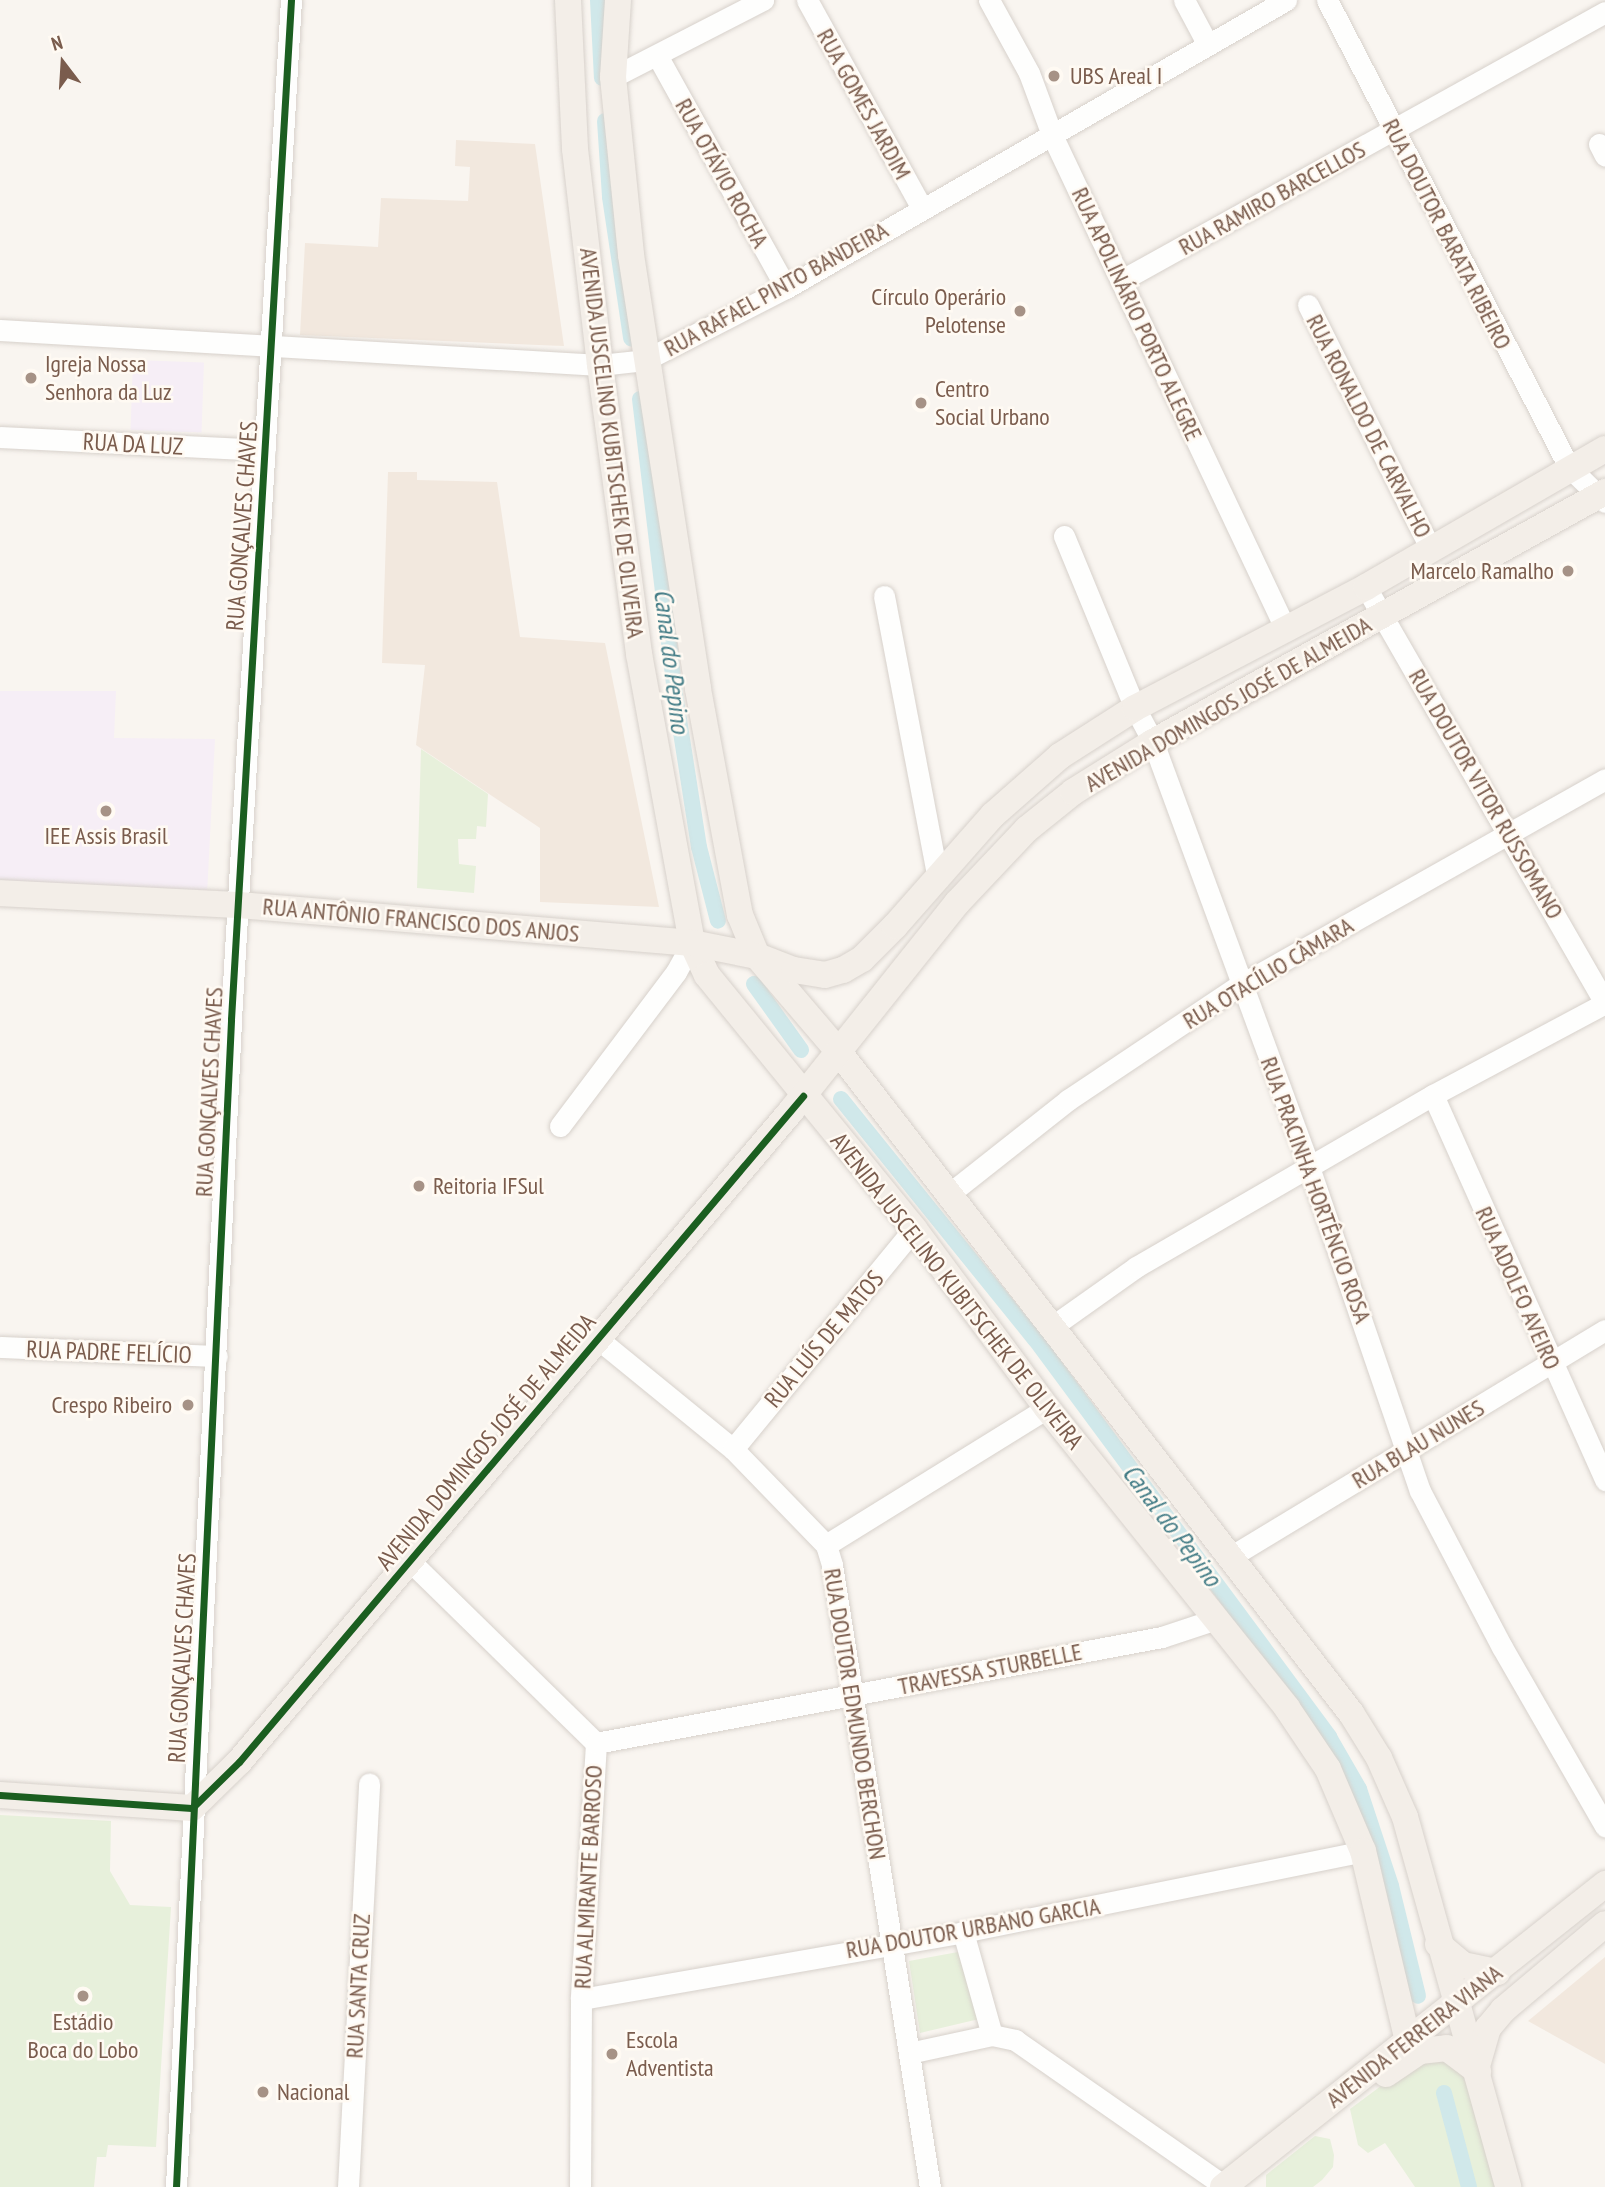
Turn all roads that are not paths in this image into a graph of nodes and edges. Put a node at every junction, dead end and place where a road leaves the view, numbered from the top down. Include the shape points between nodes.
1 (291, 0) edge
2 (568, 0) edge
3 (618, 0) edge
4 (763, 0) edge
5 (807, 0) edge
6 (989, 0) edge
7 (1184, 0) edge
8 (1286, 0) edge
9 (1327, 0) edge
10 (1605, 12) edge
11 (1207, 43) junction
12 (658, 57) junction
13 (614, 77) junction
14 (1394, 132) junction
15 (1052, 135) junction
16 (922, 208) junction
17 (1122, 280) junction
18 (786, 289) junction
19 (1307, 305) dead end
20 (0, 330) edge
21 (274, 346) junction
22 (645, 360) junction
23 (600, 365) junction
24 (0, 437) edge
25 (1605, 449) edge
26 (265, 450) junction
27 (1569, 467) junction
28 (1603, 496) edge
29 (1064, 536) dead end
30 (1430, 548) junction
31 (1366, 587) junction
32 (884, 596) dead end
33 (1384, 615) junction
34 (1285, 628) junction
35 (1135, 708) junction
36 (1153, 742) junction
37 (1605, 779) edge
38 (1510, 834) junction
39 (938, 879) junction
40 (0, 893) edge
41 (239, 905) junction
42 (692, 943) junction
43 (757, 956) junction
44 (1240, 985) junction
45 (1605, 1003) edge
46 (838, 1051) junction
47 (1433, 1095) junction
48 (803, 1097) junction
49 (560, 1126) dead end
50 (1309, 1167) junction
51 (949, 1194) junction
52 (915, 1229) junction
53 (1050, 1328) junction
54 (1605, 1330) edge
55 (598, 1339) junction
56 (0, 1347) edge
57 (217, 1356) junction
58 (1551, 1363) junction
59 (1047, 1408) junction
60 (733, 1449) junction
61 (1409, 1451) junction
62 (1605, 1480) edge
63 (826, 1545) junction
64 (1230, 1556) junction
65 (410, 1561) junction
66 (1216, 1619) junction
67 (852, 1695) junction
68 (596, 1742) junction
69 (369, 1784) dead end
70 (0, 1795) edge
71 (192, 1808) junction
72 (1605, 1826) edge
73 (1363, 1851) junction
74 (1605, 1884) edge
75 (1605, 1924) edge
76 (963, 1932) junction
77 (892, 1943) junction
78 (1438, 1944) junction
79 (1497, 1972) junction
80 (581, 2000) junction
81 (1457, 2002) junction
82 (992, 2035) junction
83 (1407, 2037) junction
84 (909, 2053) junction
85 (1478, 2068) junction
86 (1332, 2099) junction
87 (1224, 2186) edge
88 (176, 2187) edge
89 (348, 2187) edge
90 (580, 2187) edge
91 (930, 2187) edge
92 (1508, 2187) edge

1 - 21 street, RUA GONÇALVES CHAVES
2 - 23 main road, AVENIDA JUSCELINO KUBITSCHEK DE OLIVEIRA via 575,149
3 - 13 main road, AVENIDA JUSCELINO KUBITSCHEK DE OLIVEIRA
4 - 12 street
5 - 16 street, RUA GOMES JARDIM
6 - 15 street, RUA APOLINÁRIO PORTO ALEGRE via 1029,73
7 - 11 street
8 - 11 street, RUA RAFAEL PINTO BANDEIRA
9 - 14 street, RUA DOUTOR BARATA RIBEIRO
10 - 14 street, RUA RAMIRO BARCELLOS
11 - 15 street, RUA RAFAEL PINTO BANDEIRA
12 - 13 street
12 - 18 street, RUA OTÁVIO ROCHA
13 - 22 main road, AVENIDA JUSCELINO KUBITSCHEK DE OLIVEIRA
14 - 17 street, RUA RAMIRO BARCELLOS
14 - 27 street, RUA DOUTOR BARATA RIBEIRO
15 - 16 street, RUA RAFAEL PINTO BANDEIRA
15 - 17 street, RUA APOLINÁRIO PORTO ALEGRE
16 - 18 street, RUA RAFAEL PINTO BANDEIRA
17 - 34 street, RUA APOLINÁRIO PORTO ALEGRE
18 - 22 street, RUA RAFAEL PINTO BANDEIRA
19 - 30 street, RUA RONALDO DE CARVALHO
20 - 21 street, RUA RAFAEL PINTO BANDEIRA
21 - 23 street, RUA RAFAEL PINTO BANDEIRA
21 - 26 street, RUA GONÇALVES CHAVES
22 - 23 street, RUA RAFAEL PINTO BANDEIRA
22 - 43 main road, AVENIDA JUSCELINO KUBITSCHEK DE OLIVEIRA via 732,886
23 - 42 main road, AVENIDA JUSCELINO KUBITSCHEK DE OLIVEIRA via 639,654
24 - 26 street, RUA DA LUZ
25 - 27 main road, AVENIDA DOMINGOS JOSÉ DE ALMEIDA
26 - 41 street, RUA GONÇALVES CHAVES
27 - 28 street, RUA DOUTOR BARATA RIBEIRO
27 - 30 main road, AVENIDA DOMINGOS JOSÉ DE ALMEIDA
28 - 33 main road, AVENIDA DOMINGOS JOSÉ DE ALMEIDA
29 - 35 street, RUA PRACINHA HORTÊNCIO ROSA
30 - 31 main road, AVENIDA DOMINGOS JOSÉ DE ALMEIDA
31 - 33 street, RUA DOUTOR VITOR RUSSOMANO
31 - 34 main road, AVENIDA DOMINGOS JOSÉ DE ALMEIDA
32 - 39 street
33 - 36 main road, AVENIDA DOMINGOS JOSÉ DE ALMEIDA
33 - 38 street, RUA DOUTOR VITOR RUSSOMANO
34 - 35 main road, AVENIDA DOMINGOS JOSÉ DE ALMEIDA
35 - 36 street, RUA PRACINHA HORTÊNCIO ROSA
35 - 39 main road, AVENIDA DOMINGOS JOSÉ DE ALMEIDA via 1024,786
36 - 44 street, RUA PRACINHA HORTÊNCIO ROSA
36 - 46 main road, AVENIDA DOMINGOS JOSÉ DE ALMEIDA via 1073,792 1027,829 957,903
37 - 38 street, RUA OTACÍLIO CÂMARA
38 - 44 street, RUA OTACÍLIO CÂMARA
38 - 45 street, RUA DOUTOR VITOR RUSSOMANO
39 - 43 main road, AVENIDA DOMINGOS JOSÉ DE ALMEIDA via 862,959 843,971 825,975 794,970
40 - 41 main road, RUA ANTÔNIO FRANCISCO DOS ANJOS
41 - 42 main road, RUA ANTÔNIO FRANCISCO DOS ANJOS
41 - 57 street, RUA GONÇALVES CHAVES
42 - 43 main road, RUA ANTÔNIO FRANCISCO DOS ANJOS
42 - 48 main road, AVENIDA JUSCELINO KUBITSCHEK DE OLIVEIRA via 707,975
42 - 49 street via 676,972
43 - 46 main road, AVENIDA JUSCELINO KUBITSCHEK DE OLIVEIRA
44 - 50 street, RUA PRACINHA HORTÊNCIO ROSA
44 - 51 street, RUA OTACÍLIO CÂMARA via 1068,1100
45 - 47 street
46 - 48 main road, AVENIDA DOMINGOS JOSÉ DE ALMEIDA
46 - 51 main road, AVENIDA JUSCELINO KUBITSCHEK DE OLIVEIRA
47 - 50 street
47 - 58 street, RUA ADOLFO AVEIRO
48 - 52 main road, AVENIDA JUSCELINO KUBITSCHEK DE OLIVEIRA
48 - 55 main road, AVENIDA DOMINGOS JOSÉ DE ALMEIDA
50 - 53 street via 1136,1267
50 - 61 street, RUA PRACINHA HORTÊNCIO ROSA
51 - 53 main road, AVENIDA JUSCELINO KUBITSCHEK DE OLIVEIRA
52 - 59 main road, AVENIDA JUSCELINO KUBITSCHEK DE OLIVEIRA
52 - 60 street, RUA LUÍS DE MATOS
53 - 64 main road, AVENIDA JUSCELINO KUBITSCHEK DE OLIVEIRA
54 - 58 street, RUA BLAU NUNES
55 - 60 street, RUA DOUTOR EDMUNDO BERCHON
55 - 65 main road, AVENIDA DOMINGOS JOSÉ DE ALMEIDA
56 - 57 street, RUA PADRE FELÍCIO
57 - 71 street, RUA GONÇALVES CHAVES
58 - 61 street, RUA BLAU NUNES
58 - 62 street, RUA ADOLFO AVEIRO
59 - 63 street
59 - 66 main road, AVENIDA JUSCELINO KUBITSCHEK DE OLIVEIRA
60 - 63 street, RUA DOUTOR EDMUNDO BERCHON
61 - 64 street, RUA BLAU NUNES
61 - 72 street, RUA PRACINHA HORTÊNCIO ROSA via 1431,1516
63 - 67 street, RUA DOUTOR EDMUNDO BERCHON
64 - 78 main road, AVENIDA JUSCELINO KUBITSCHEK DE OLIVEIRA via 1351,1713 1379,1758 1405,1817
65 - 68 street, RUA ALMIRANTE BARROSO
65 - 71 main road, AVENIDA DOMINGOS JOSÉ DE ALMEIDA via 239,1762
66 - 67 street, TRAVESSA STURBELLE via 1162,1637
66 - 73 main road, AVENIDA JUSCELINO KUBITSCHEK DE OLIVEIRA via 1328,1769
67 - 68 street, TRAVESSA STURBELLE
67 - 77 street, RUA DOUTOR EDMUNDO BERCHON
68 - 80 street, RUA ALMIRANTE BARROSO
69 - 89 street, RUA SANTA CRUZ
70 - 71 main road
71 - 88 street, RUA GONÇALVES CHAVES
73 - 76 street, RUA DOUTOR URBANO GARCIA
73 - 83 main road, AVENIDA JUSCELINO KUBITSCHEK DE OLIVEIRA
74 - 79 main road, AVENIDA FERREIRA VIANA
75 - 85 main road, AVENIDA FERREIRA VIANA via 1503,2010 1488,2028
76 - 77 street, RUA DOUTOR URBANO GARCIA
76 - 82 street
77 - 80 street, RUA DOUTOR URBANO GARCIA
77 - 84 street, RUA DOUTOR EDMUNDO BERCHON
78 - 79 main road via 1463,1965
78 - 81 main road, AVENIDA JUSCELINO KUBITSCHEK DE OLIVEIRA
79 - 81 main road, AVENIDA FERREIRA VIANA
80 - 90 street, RUA ALMIRANTE BARROSO
81 - 83 main road, AVENIDA FERREIRA VIANA
81 - 85 main road, AVENIDA JUSCELINO KUBITSCHEK DE OLIVEIRA
82 - 84 street
82 - 87 street via 1015,2040
83 - 86 main road, AVENIDA FERREIRA VIANA
84 - 91 street, RUA DOUTOR EDMUNDO BERCHON
85 - 86 main road via 1447,2048 1420,2051 1361,2091
85 - 92 main road
86 - 87 main road, AVENIDA FERREIRA VIANA

